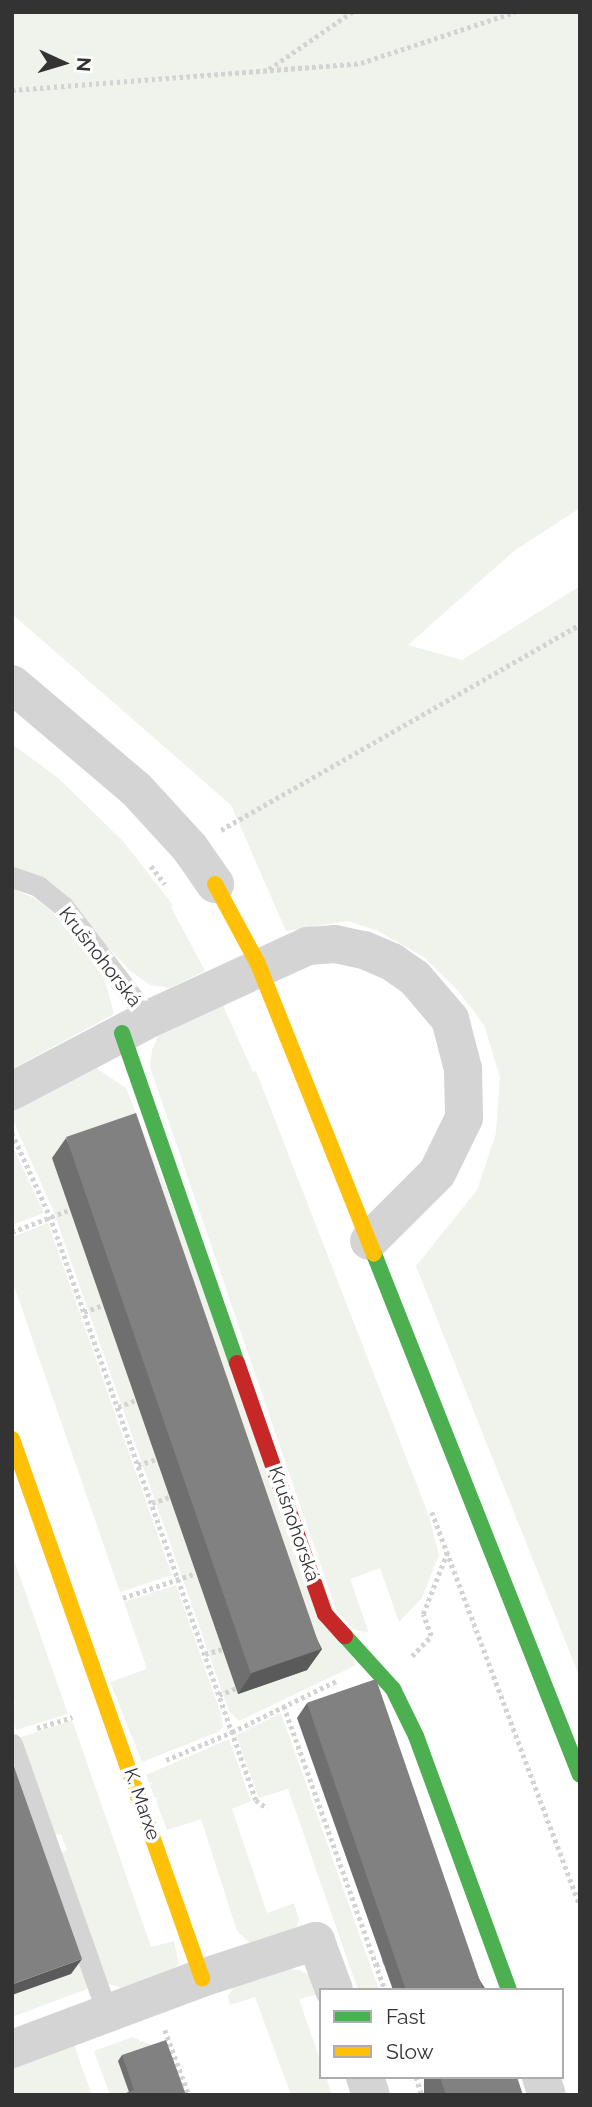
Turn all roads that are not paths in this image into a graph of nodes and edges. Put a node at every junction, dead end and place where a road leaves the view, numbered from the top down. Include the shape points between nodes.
1 (12, 684) edge
2 (12, 877) edge
3 (215, 884) joint
4 (135, 1026) junction
5 (12, 1090) edge
6 (369, 1241) junction
7 (12, 1439) edge
8 (18, 1738) edge
9 (580, 1775) edge
10 (202, 1978) junction
11 (333, 1988) edge
12 (508, 1988) edge
13 (107, 2013) junction
14 (12, 2049) edge

1 - 3 street via 136,789 190,848
2 - 4 lane, Krušnohorská via 38,886 63,906
3 - 6 street via 258,964
4 - 5 street
4 - 6 street via 308,946 335,944 364,950 415,978 450,1019 463,1069 464,1118 438,1174
4 - 12 street, Krušnohorská via 325,1614 393,1689 415,1736
6 - 9 street
7 - 10 street, K. Marxe
8 - 13 lane
10 - 11 street via 316,1941
10 - 13 street
13 - 14 street

